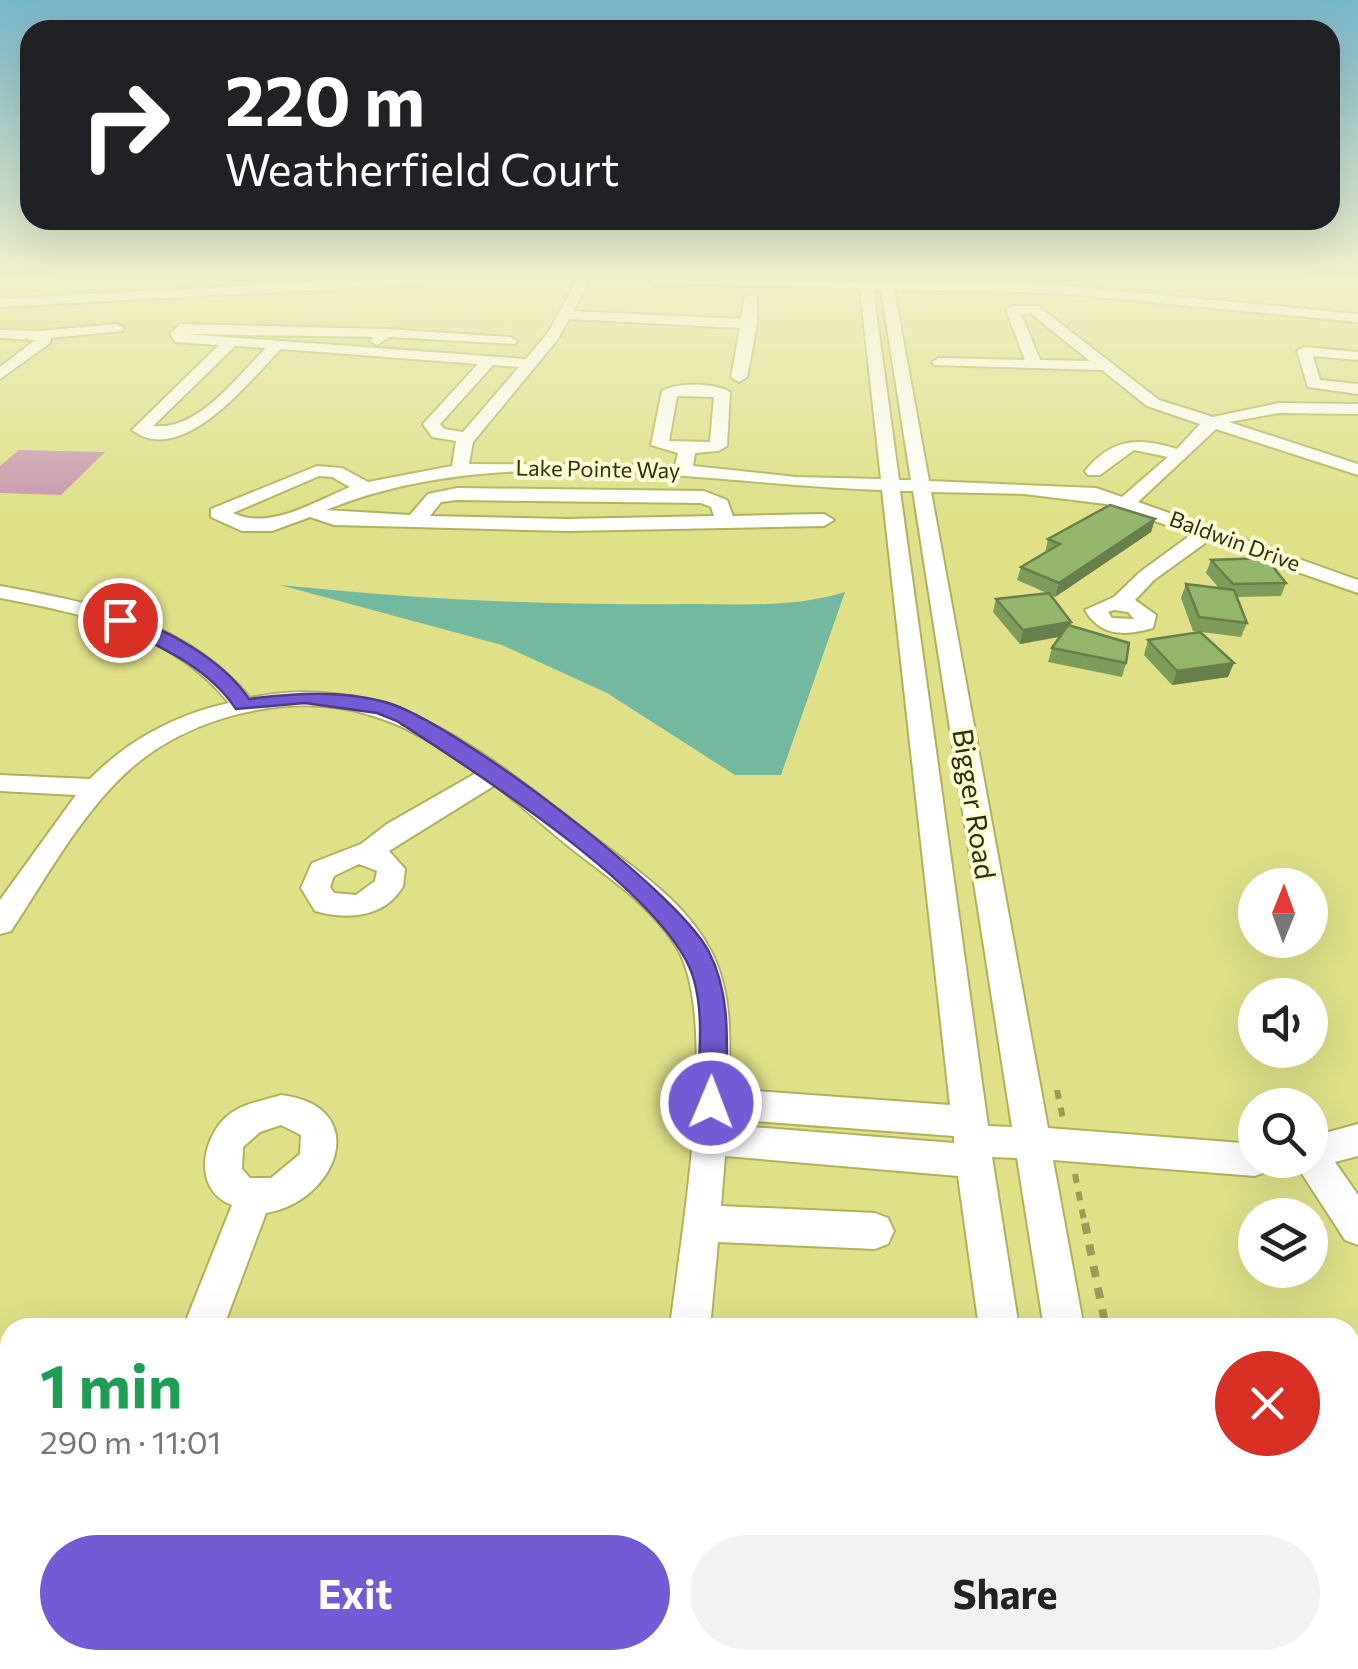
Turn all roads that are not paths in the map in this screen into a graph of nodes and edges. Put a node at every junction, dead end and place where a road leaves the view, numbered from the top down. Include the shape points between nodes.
1 (215, 358) edge
2 (264, 358) edge
3 (466, 358) edge
4 (534, 358) edge
5 (743, 358) edge
6 (881, 358) edge
7 (893, 358) edge
8 (1032, 358) edge
9 (1096, 358) edge
10 (1306, 358) edge
11 (489, 360) junction
12 (940, 362) dead end
13 (530, 364) junction
14 (1035, 365) junction
15 (1106, 366) junction
16 (739, 377) dead end
17 (1358, 389) edge
18 (1358, 408) edge
19 (1216, 422) junction
20 (468, 438) junction
21 (687, 448) junction
22 (1181, 456) junction
23 (461, 469) junction
24 (580, 469) junction
25 (683, 470) junction
26 (1094, 470) dead end
27 (1358, 470) edge
28 (890, 480) junction
29 (920, 480) junction
30 (365, 488) junction
31 (574, 498) junction
32 (1128, 504) junction
33 (309, 510) junction
34 (824, 520) dead end
35 (414, 521) junction
36 (726, 522) junction
37 (567, 525) junction
38 (1209, 531) junction
39 (0, 576) edge
40 (1358, 587) edge
41 (0, 590) edge
42 (1120, 603) dead end
43 (243, 705) junction
44 (494, 774) junction
45 (0, 782) edge
46 (96, 788) junction
47 (367, 854) dead end
48 (0, 924) edge
49 (710, 1121) junction
50 (1358, 1140) edge
51 (973, 1141) junction
52 (1030, 1143) junction
53 (1328, 1150) edge
54 (1238, 1159) edge
55 (1325, 1178) edge
56 (254, 1196) dead end
57 (700, 1222) junction
58 (1358, 1228) edge
59 (875, 1231) dead end
60 (208, 1318) edge
61 (691, 1318) edge
62 (998, 1318) edge
63 (1062, 1318) edge

1 - 2 street via 140,430 168,433 196,424
3 - 11 street
4 - 13 street
5 - 16 street
6 - 28 street, Bigger Road
7 - 29 street, Bigger Road
8 - 14 street
9 - 15 street
10 - 17 street via 1313,384
11 - 13 street
11 - 20 street via 430,424 438,433
12 - 14 street
13 - 20 street
14 - 15 street
15 - 19 street via 1153,403
18 - 19 street via 1267,411
19 - 22 street via 1196,434
19 - 27 street
20 - 23 street
21 - 21 street via 660,444 670,391 722,392 718,446
21 - 25 street
22 - 26 street via 1128,444
22 - 32 street via 1184,471
23 - 24 street, Lake Pointe Way
23 - 30 street, Lake Pointe Way
24 - 25 street, Lake Pointe Way
24 - 31 street
25 - 28 street, Lake Pointe Way via 796,482
28 - 29 street, Baldwin Drive
28 - 51 street, Bigger Road
29 - 32 street, Baldwin Drive
29 - 52 street, Bigger Road
30 - 33 street, Lake Pointe Way
30 - 33 street, Lake Pointe Way via 336,472 317,471 218,513 252,527
31 - 35 street via 457,494 426,504
31 - 36 street via 704,497 720,504
31 - 37 street
32 - 38 street, Baldwin Drive
33 - 35 street via 334,519
34 - 36 street
35 - 37 street
36 - 37 street
38 - 40 street, Baldwin Drive
38 - 42 street
39 - 41 street
41 - 43 street via 151,632 213,671
43 - 44 street via 305,697 381,707
43 - 46 street via 148,744
44 - 47 street
44 - 49 street via 682,930 708,981
45 - 46 street
46 - 48 street
49 - 51 street
49 - 57 street
50 - 53 street
51 - 52 street
51 - 62 street, Bigger Road
52 - 54 street
52 - 63 street, Bigger Road
55 - 58 street
56 - 60 street
57 - 59 street
57 - 61 street

